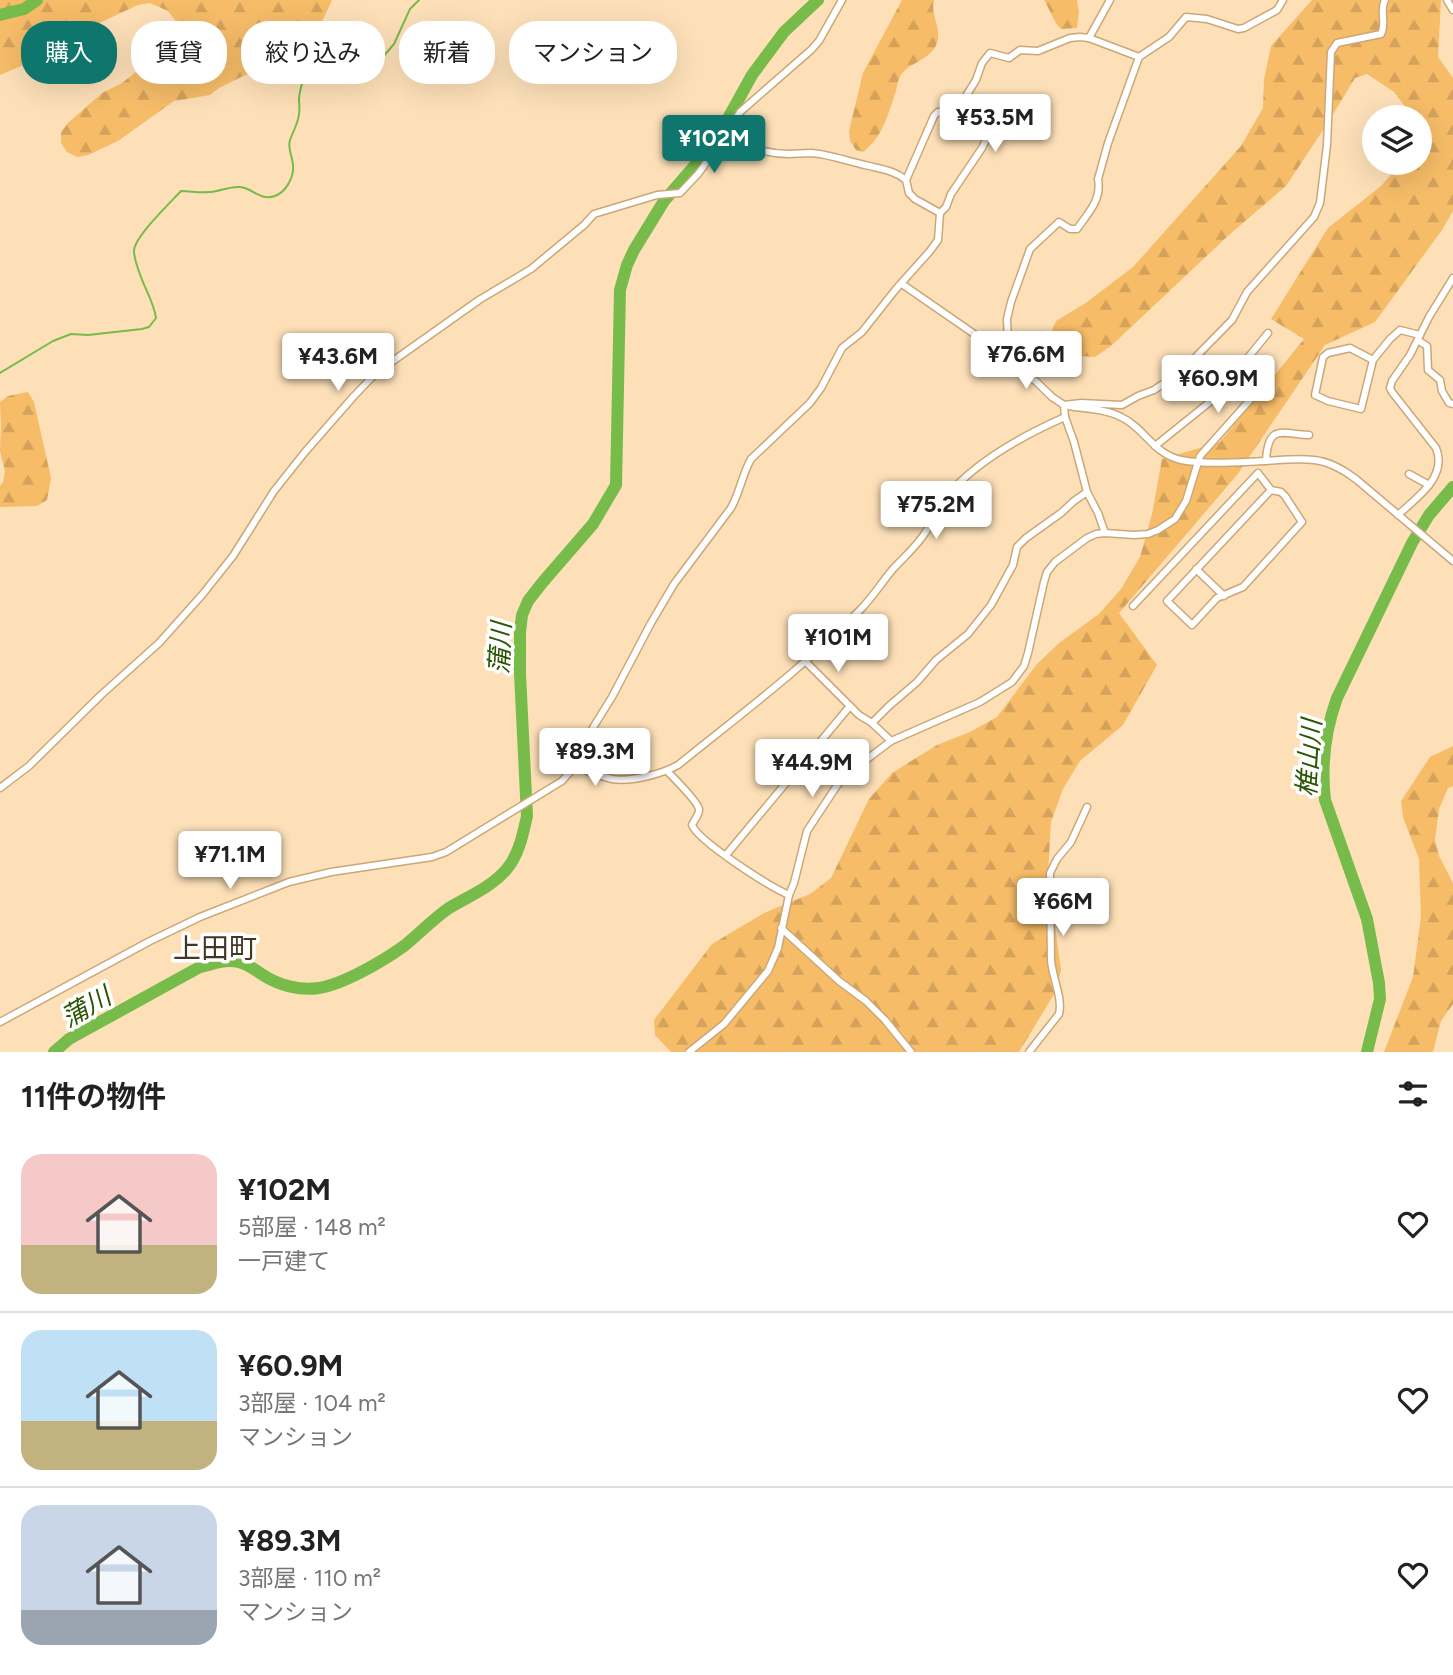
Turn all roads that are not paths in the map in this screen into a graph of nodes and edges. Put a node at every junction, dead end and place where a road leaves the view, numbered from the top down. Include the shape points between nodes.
1 (842, 0) edge
2 (1110, 0) edge
3 (1283, 0) edge
4 (1385, 0) edge
5 (1447, 0) edge
6 (1453, 10) edge
7 (1090, 38) junction
8 (1139, 57) junction
9 (960, 105) junction
10 (726, 135) junction
11 (905, 180) junction
12 (940, 213) junction
13 (1453, 278) edge
14 (902, 284) junction
15 (1268, 333) dead end
16 (1419, 338) junction
17 (1005, 356) junction
18 (1373, 360) junction
19 (1242, 365) junction
20 (1453, 404) edge
21 (1064, 405) junction
22 (1065, 417) junction
23 (1309, 435) dead end
24 (1154, 446) junction
25 (1262, 461) junction
26 (1199, 463) junction
27 (1258, 473) junction
28 (1409, 474) dead end
29 (1429, 485) junction
30 (1271, 490) junction
31 (1087, 492) junction
32 (1400, 517) junction
33 (1105, 533) junction
34 (1453, 561) edge
35 (1196, 569) junction
36 (1224, 596) junction
37 (1133, 606) dead end
38 (806, 662) junction
39 (850, 706) junction
40 (872, 723) junction
41 (891, 741) junction
42 (575, 766) junction
43 (667, 771) junction
44 (0, 788) edge
45 (1087, 807) dead end
46 (726, 855) junction
47 (789, 895) junction
48 (782, 928) junction
49 (0, 1022) edge
50 (689, 1052) edge
51 (911, 1052) edge
52 (1028, 1052) edge

1 - 10 street via 819,41 746,106
2 - 7 street
3 - 8 street via 1277,10 1244,28 1186,17 1169,37
4 - 21 street via 1381,34 1337,43 1331,52 1327,145 1314,217 1247,292 1232,320 1173,378 1119,406
5 - 6 street
7 - 8 street
7 - 9 street via 1070,38 1038,51 1020,50 1009,58 990,52
8 - 17 street via 1105,153 1098,200 1077,229 1059,222 1030,249 1009,311
9 - 11 street via 956,112 934,116
9 - 12 street via 992,128
10 - 11 street via 757,149 812,153 888,170
10 - 44 street via 680,193 657,195 594,214 531,269 376,373 305,452 233,556 159,643
11 - 12 street via 915,199
12 - 14 street via 938,240
13 - 16 street
14 - 17 street
14 - 42 street via 862,332 842,348 810,403 751,459 732,508 650,623
15 - 19 street
16 - 18 street via 1400,330
16 - 20 street via 1427,346 1428,370 1440,380
16 - 29 street via 1390,387 1438,453 1436,474
17 - 21 street
18 - 18 street via 1361,409 1315,395 1328,353 1350,348
19 - 24 street via 1207,406
19 - 26 street via 1265,383 1200,456
21 - 22 street
21 - 24 street via 1122,417
22 - 31 street
22 - 38 street via 1006,449 961,482 946,497 924,536 862,609
23 - 25 street via 1277,433 1266,446
24 - 26 street via 1167,456
25 - 26 street
25 - 27 street
25 - 32 street via 1314,460 1343,469
26 - 33 street via 1186,501 1168,525 1134,536
27 - 30 street
27 - 37 street
28 - 29 street
29 - 32 street
30 - 35 street
30 - 36 street via 1285,496 1302,522 1243,587
31 - 33 street
31 - 40 street via 1017,547 1013,565 991,605 968,634
32 - 34 street
33 - 41 street via 1087,538 1047,572 1024,666 1012,682 981,702
35 - 36 street
35 - 36 street via 1167,601 1192,625
38 - 39 street
38 - 43 street
39 - 40 street
39 - 46 street
40 - 41 street
41 - 47 street via 838,784 811,822
42 - 43 street via 622,780
42 - 49 street via 562,781 446,852 299,880 200,917
43 - 46 street via 699,809 692,828
45 - 52 street via 1049,878 1052,972 1061,1007
46 - 47 street
47 - 48 street
48 - 50 street via 768,971 724,1024
48 - 51 street via 866,1001

